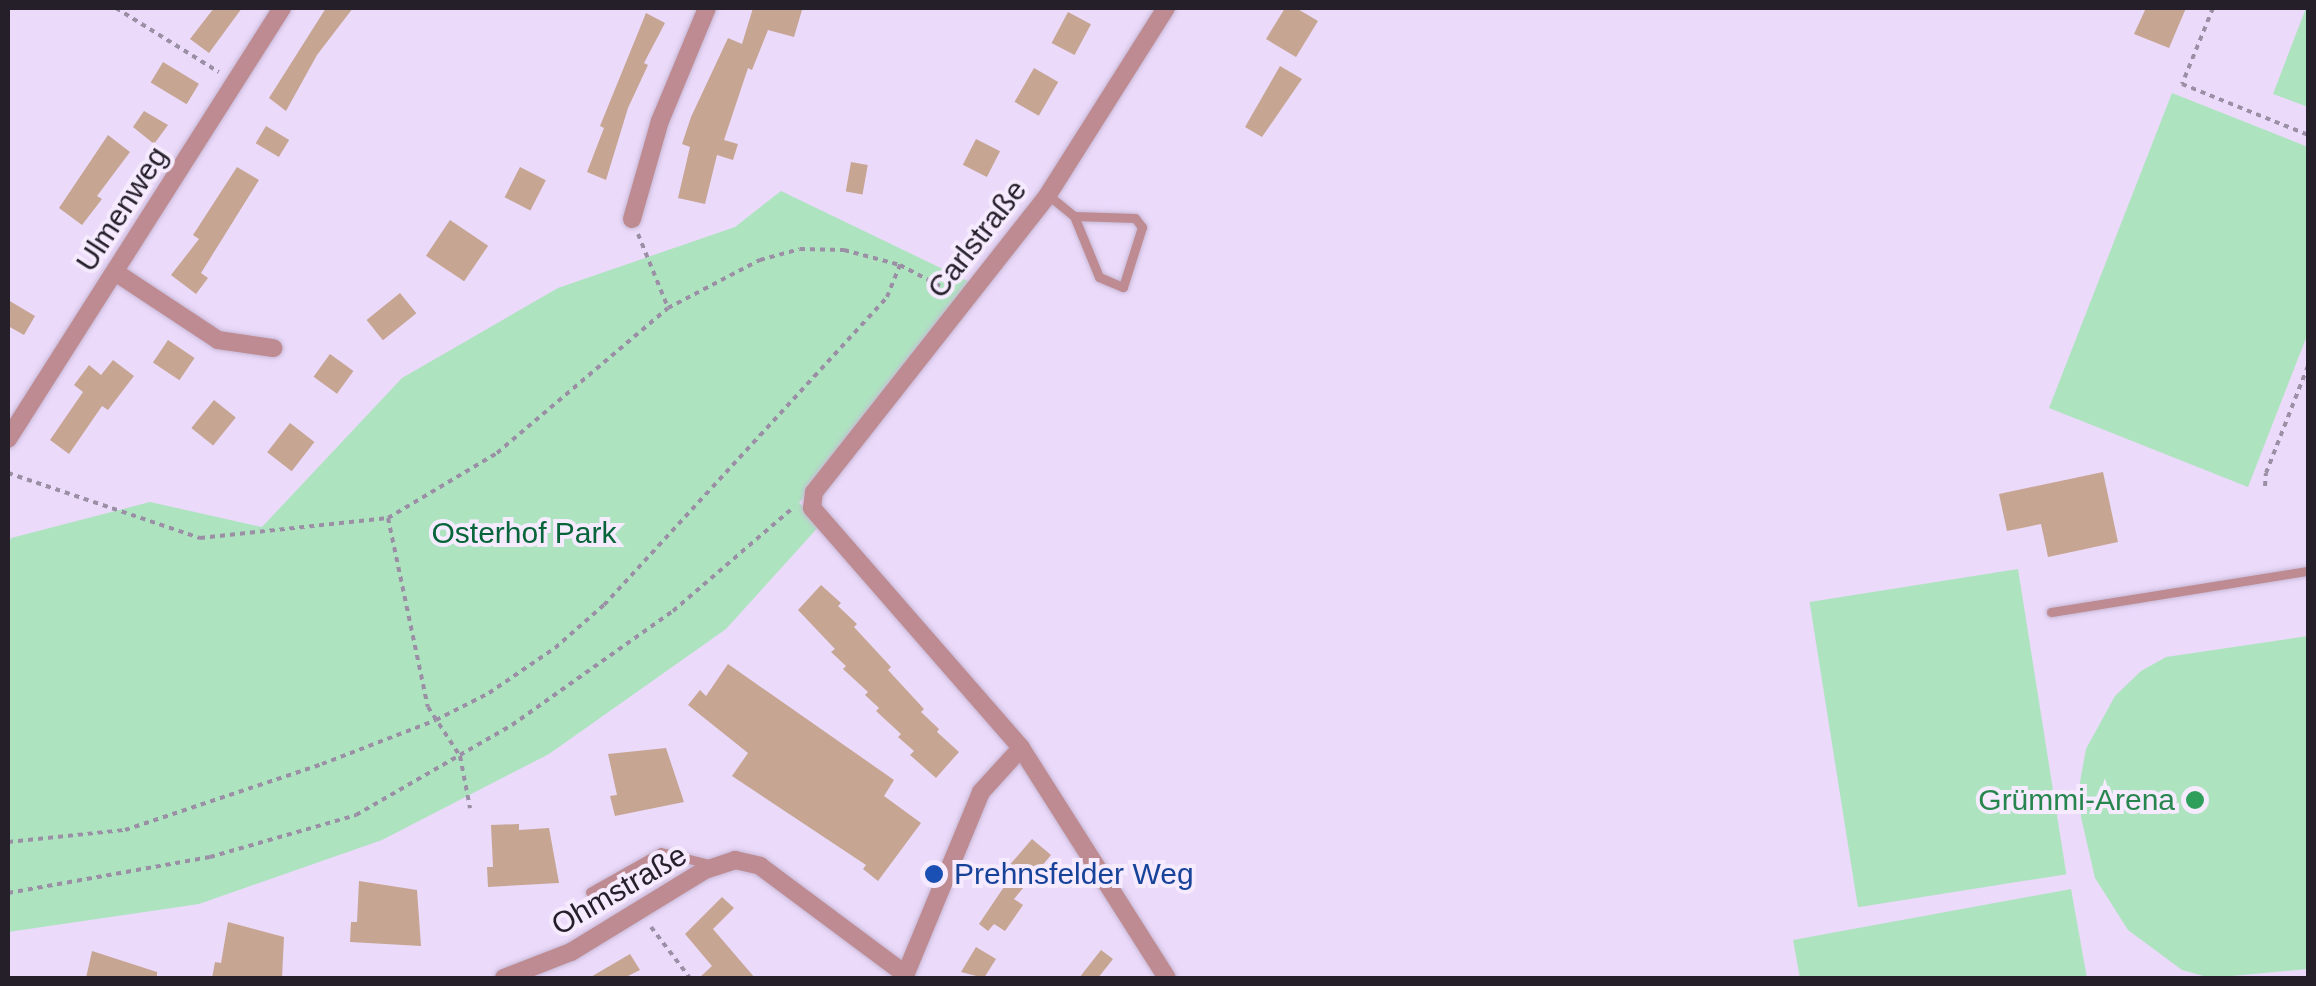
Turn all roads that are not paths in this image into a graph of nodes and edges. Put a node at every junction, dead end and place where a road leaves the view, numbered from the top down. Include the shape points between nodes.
1 (282, 8) edge
2 (707, 8) edge
3 (1166, 8) edge
4 (1048, 195) junction
5 (1074, 216) junction
6 (632, 219) road end
7 (115, 272) junction
8 (274, 348) dead end
9 (8, 439) edge
10 (2308, 570) edge
11 (2051, 612) dead end
12 (1021, 748) junction
13 (716, 866) junction
14 (590, 892) dead end
15 (905, 977) edge
16 (504, 978) edge
17 (1167, 978) edge

1 - 7 street, Ulmenweg
2 - 6 street via 660,120
3 - 4 street, Carlstraße
4 - 5 lane
4 - 12 street, Carlstraße via 814,492 812,508
5 - 5 lane via 1099,277 1123,287 1142,227 1136,218
7 - 8 street via 218,340
7 - 9 street, Ulmenweg
10 - 11 lane
12 - 15 street via 981,792
12 - 17 street
13 - 14 lane via 661,852
13 - 15 street, Ohmstraße via 735,860 760,866
13 - 16 street, Ohmstraße via 570,952

